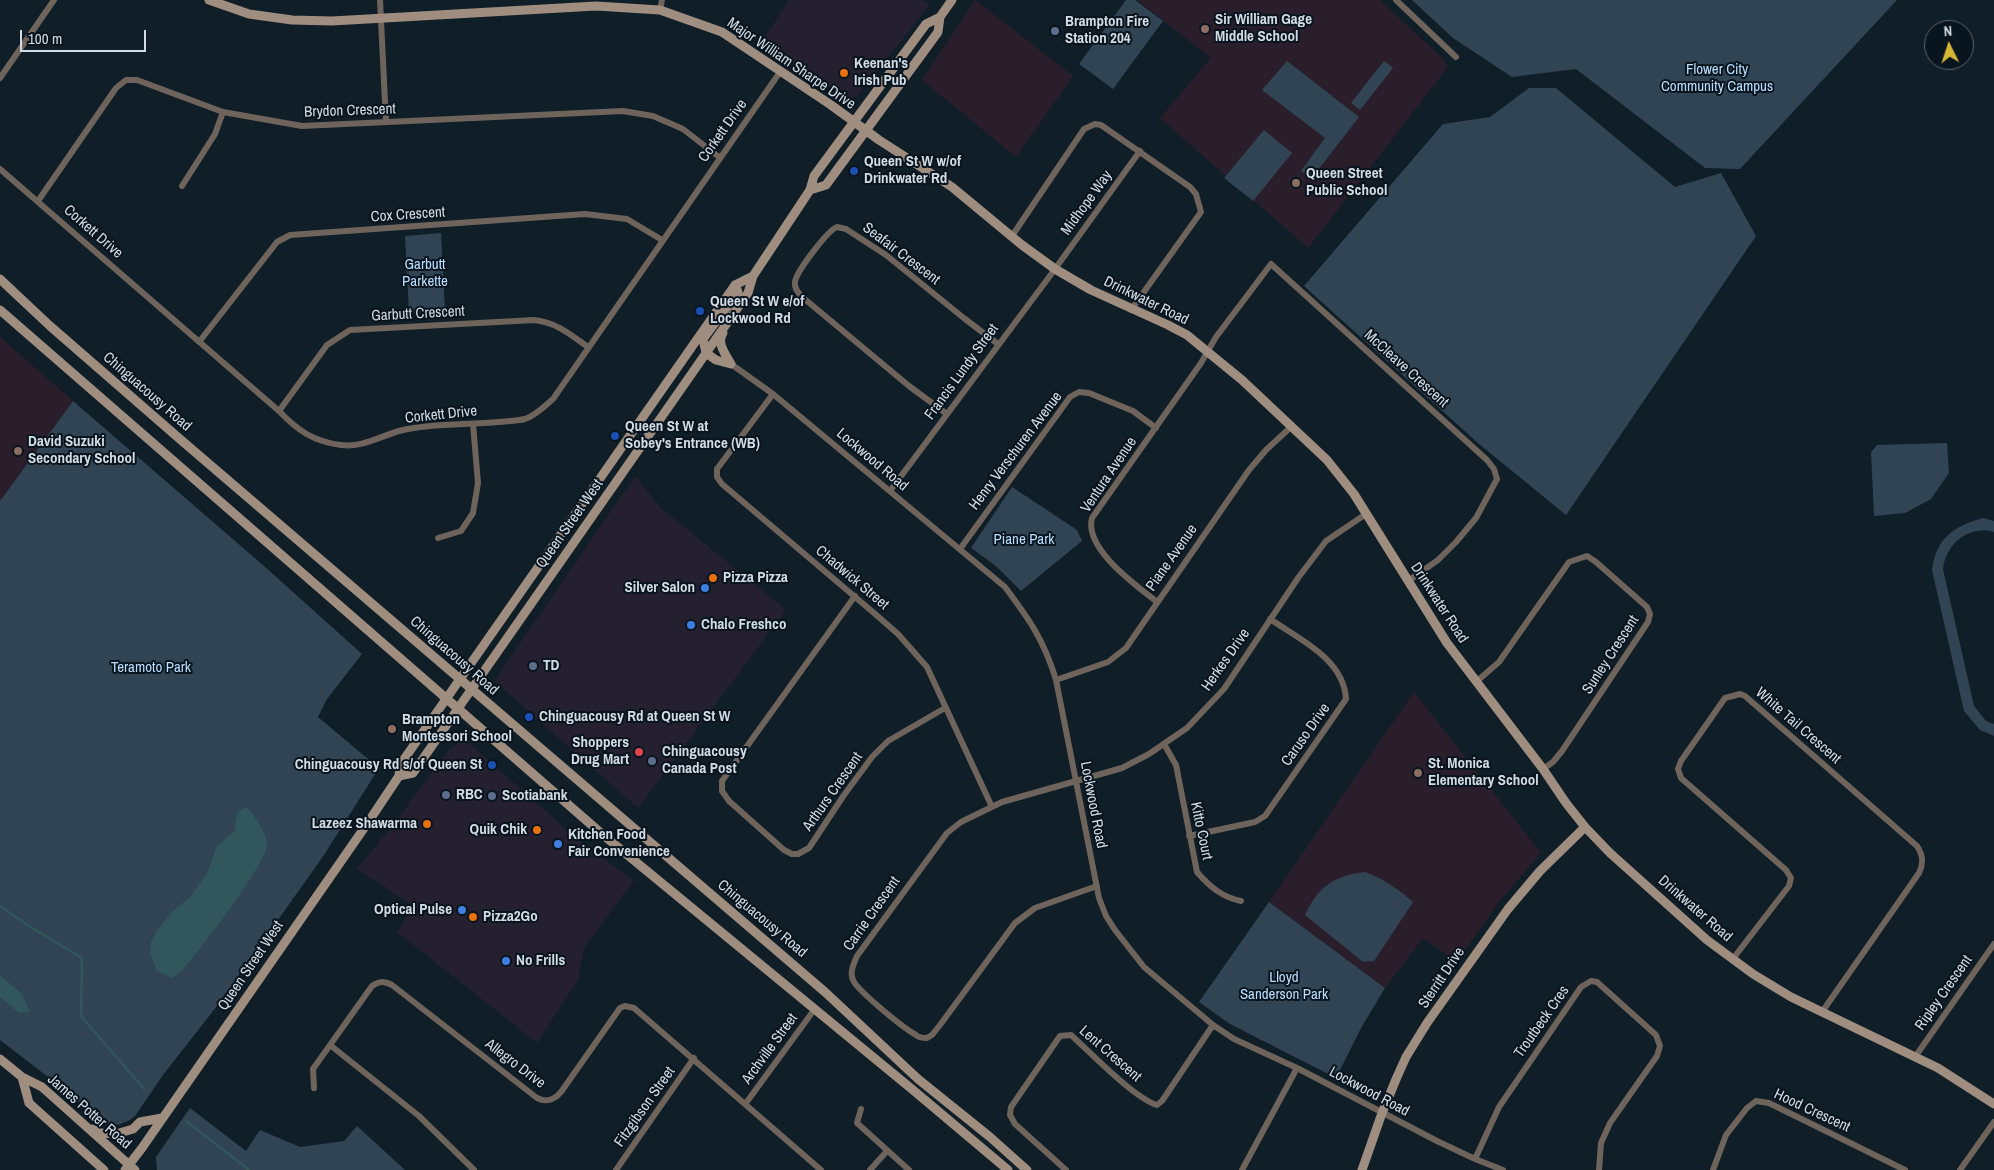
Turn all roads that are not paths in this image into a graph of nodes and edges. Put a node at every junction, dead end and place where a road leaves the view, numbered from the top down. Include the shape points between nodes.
1 (54, 0) edge
2 (210, 0) edge
3 (380, 0) edge
4 (662, 0) edge
5 (952, 0) edge
6 (1396, 0) edge
7 (660, 10) junction
8 (940, 17) junction
9 (380, 18) junction
10 (1456, 57) dead end
11 (780, 72) junction
12 (0, 78) edge
13 (223, 112) junction
14 (386, 122) junction
15 (854, 122) junction
16 (866, 131) junction
17 (1140, 151) junction
18 (719, 157) junction
19 (0, 169) edge
20 (182, 186) dead end
21 (810, 190) junction
22 (38, 201) junction
23 (1012, 236) junction
24 (662, 240) junction
25 (1055, 269) junction
26 (753, 276) junction
27 (0, 279) edge
28 (735, 285) junction
29 (0, 310) edge
30 (1131, 310) junction
31 (735, 311) junction
32 (199, 342) junction
33 (998, 344) junction
34 (588, 347) junction
35 (706, 352) junction
36 (1207, 353) junction
37 (731, 364) junction
38 (773, 394) junction
39 (279, 411) junction
40 (947, 414) junction
41 (473, 424) junction
42 (1292, 426) junction
43 (1156, 428) junction
44 (597, 482) junction
45 (610, 490) junction
46 (890, 491) junction
47 (1366, 514) junction
48 (438, 538) dead end
49 (960, 549) junction
50 (1408, 581) junction
51 (855, 596) junction
52 (1157, 602) junction
53 (1270, 619) junction
54 (460, 679) junction
55 (1056, 680) junction
56 (1476, 682) junction
57 (472, 689) junction
58 (446, 699) junction
59 (945, 708) junction
60 (458, 710) junction
61 (1164, 744) junction
62 (1543, 769) junction
63 (399, 776) junction
64 (1076, 782) junction
65 (992, 807) junction
66 (1585, 827) junction
67 (1189, 836) junction
68 (1096, 886) junction
69 (1241, 901) dead end
70 (1994, 944) edge
71 (1732, 960) junction
72 (814, 1010) junction
73 (1822, 1012) junction
74 (1213, 1025) junction
75 (330, 1045) junction
76 (1915, 1057) junction
77 (694, 1058) junction
78 (0, 1059) edge
79 (1297, 1068) junction
80 (22, 1077) junction
81 (314, 1088) dead end
82 (746, 1103) junction
83 (1994, 1104) edge
84 (861, 1109) dead end
85 (1382, 1113) junction
86 (162, 1118) junction
87 (1994, 1122) edge
88 (82, 1123) junction
89 (887, 1151) junction
90 (1475, 1159) junction
91 (130, 1168) edge
92 (104, 1170) edge
93 (474, 1170) edge
94 (616, 1170) edge
95 (821, 1170) edge
96 (870, 1170) edge
97 (908, 1170) edge
98 (1008, 1170) edge
99 (1027, 1170) edge
100 (1066, 1170) edge
101 (1242, 1170) edge
102 (1362, 1170) edge
103 (1503, 1170) edge
104 (1598, 1170) edge
105 (1713, 1170) edge
106 (1905, 1170) edge
107 (1960, 1170) edge

1 - 12 street
2 - 9 main road, Major William Sharpe Drive via 249,14 292,20
3 - 9 street
4 - 7 street
5 - 8 main road, Queen Street West
6 - 10 street
7 - 9 main road, Major William Sharpe Drive via 596,6
7 - 11 main road, Major William Sharpe Drive via 722,32
8 - 15 main road, Queen Street West via 926,24
8 - 16 main road, Queen Street West via 938,32
9 - 14 street
11 - 15 main road, Major William Sharpe Drive
11 - 18 street, Corkett Drive
13 - 14 street, Brydon Crescent via 302,126
13 - 20 street via 215,134
13 - 22 street, Brydon Crescent via 136,80 126,80 116,88
14 - 18 street, Brydon Crescent via 623,111 652,116 683,129
15 - 16 main road, Drinkwater Road
15 - 21 main road, Queen Street West via 814,176
16 - 21 main road, Queen Street West via 826,185
16 - 23 main road, Drinkwater Road via 952,186
17 - 23 street via 1102,125 1084,129
17 - 25 street, Midhope Way
17 - 30 street via 1190,187 1196,194 1201,212
18 - 24 street, Corkett Drive
19 - 22 street, Corkett Drive
21 - 26 main road, Queen Street West
22 - 32 street, Corkett Drive
23 - 25 main road, Drinkwater Road
24 - 32 street, Cox Crescent via 628,219 585,214 290,235 277,242
24 - 34 street, Corkett Drive
25 - 30 main road, Drinkwater Road
25 - 33 street, Francis Lundy Street
26 - 28 main road, Queen Street West
26 - 31 main road, Queen Street West via 748,293
27 - 54 main road, Chinguacousy Road via 50,326
28 - 35 main road via 738,292 704,339
28 - 44 main road, Queen Street West
29 - 58 main road
30 - 36 main road, Drinkwater Road via 1178,331
31 - 35 main road, Queen Street West
31 - 37 main road via 720,336
32 - 39 street, Corkett Drive
33 - 40 street, Francis Lundy Street
33 - 40 street, Seafair Crescent via 886,255 846,229 837,227 829,231 797,275 796,290
34 - 39 street, Garbutt Crescent via 547,321 534,320 350,330 327,345
34 - 41 street, Corkett Drive via 553,399 540,410 526,419
35 - 37 main road via 716,360
35 - 45 main road, Queen Street West
36 - 42 main road, Drinkwater Road
36 - 43 street, Ventura Avenue
36 - 50 street, McCleave Crescent via 1271,264 1487,460 1497,479 1476,518 1438,560
37 - 38 street, Lockwood Road
38 - 46 street, Lockwood Road
38 - 51 street, Chadwick Street via 717,469 717,477 750,509
39 - 41 street, Corkett Drive via 296,428 318,441 343,446 368,443 402,430
40 - 46 street, Francis Lundy Street
41 - 48 street via 478,483 473,513 460,531
42 - 47 main road, Drinkwater Road via 1327,460
42 - 52 street, Piane Avenue via 1249,470
43 - 49 street, Henry Verschuren Avenue via 1133,411 1090,393 1074,394
43 - 52 street, Ventura Avenue via 1092,518 1090,530 1107,557
44 - 45 main road
44 - 54 main road, Queen Street West
45 - 57 main road, Queen Street West
46 - 49 street, Lockwood Road
47 - 50 main road, Drinkwater Road
47 - 53 street, Herkes Drive via 1326,541
49 - 55 street, Lockwood Road via 1005,587 1032,623
50 - 56 main road, Drinkwater Road
51 - 59 street, Chadwick Street via 898,634 926,667
51 - 59 street, Arthurs Crescent via 722,781 722,791 729,801 784,850 798,854 809,848 872,756 888,741
52 - 55 street, Piane Avenue via 1120,653 1108,662
53 - 61 street, Herkes Drive via 1224,689 1187,728
53 - 67 street, Caruso Drive via 1326,658 1341,676 1346,699 1265,816 1255,822
54 - 57 main road, Chinguacousy Road
54 - 58 main road, Queen Street West
55 - 64 street, Lockwood Road
56 - 62 main road, Drinkwater Road
56 - 62 street, Sunley Crescent via 1499,662 1569,562 1578,558 1587,556 1596,562 1647,607 1650,614 1648,622 1562,751
57 - 60 main road, Queen Street West
57 - 99 main road, Chinguacousy Road via 825,992 918,1079
58 - 60 main road
58 - 63 main road, Queen Street West via 400,765
59 - 65 street, Chadwick Street
60 - 63 main road, Queen Street West via 413,773
60 - 72 main road
61 - 64 street, Herkes Drive via 1122,768
61 - 67 street, Kitto Court via 1176,765
62 - 66 main road, Drinkwater Road
63 - 86 main road, Queen Street West
64 - 65 street, Carrie Crescent
64 - 68 street, Lockwood Road
65 - 68 street, Carrie Crescent via 947,833 852,967 854,983 917,1036 927,1038 932,1035 1015,922 1035,908
66 - 71 main road, Drinkwater Road
66 - 85 main road, Sterritt Drive via 1540,871 1474,955 1406,1057
67 - 69 street, Kitto Court via 1197,872 1226,898
68 - 74 street, Lockwood Road via 1106,916 1139,961
70 - 76 street, Ripley Crescent
71 - 73 main road, Drinkwater Road via 1773,987
71 - 73 street, White Tail Crescent via 1789,886 1791,878 1786,870 1681,778 1678,769 1725,698 1740,694 1917,846 1922,855 1919,873
72 - 82 street, Archville Street
72 - 98 main road
73 - 76 main road, Drinkwater Road
74 - 79 street, Lockwood Road via 1234,1039
74 - 100 street, Lent Crescent via 1157,1105 1136,1093 1072,1035 1060,1036 1011,1107 1010,1115 1015,1124
75 - 77 street, Allegro Drive via 372,986 382,982 397,989 543,1101 561,1092 616,1013 625,1006 638,1009
75 - 81 street via 313,1069
75 - 93 street via 412,1110
76 - 83 main road, Drinkwater Road via 1961,1081
77 - 82 street, Allegro Drive
77 - 94 street, Fitzgibson Street
78 - 80 main road, James Potter Road
79 - 85 street, Lockwood Road
79 - 101 street
80 - 88 main road, James Potter Road via 42,1087
80 - 92 main road, James Potter Road via 29,1103
82 - 95 street, Allegro Drive
84 - 89 street via 856,1123
85 - 90 street, Lockwood Road
85 - 102 main road, Sterritt Drive
86 - 88 main road via 140,1122 128,1131 108,1134
86 - 91 main road, Queen Street West
87 - 107 street
88 - 91 main road, James Potter Road
89 - 96 street
89 - 97 street
90 - 103 street, Lockwood Road
90 - 104 street, Troutbeck Cres via 1499,1107 1581,987 1591,981 1598,982 1656,1034 1660,1046 1657,1056 1610,1123 1601,1143
105 - 106 street, Hood Crescent via 1726,1135 1749,1105 1760,1101

